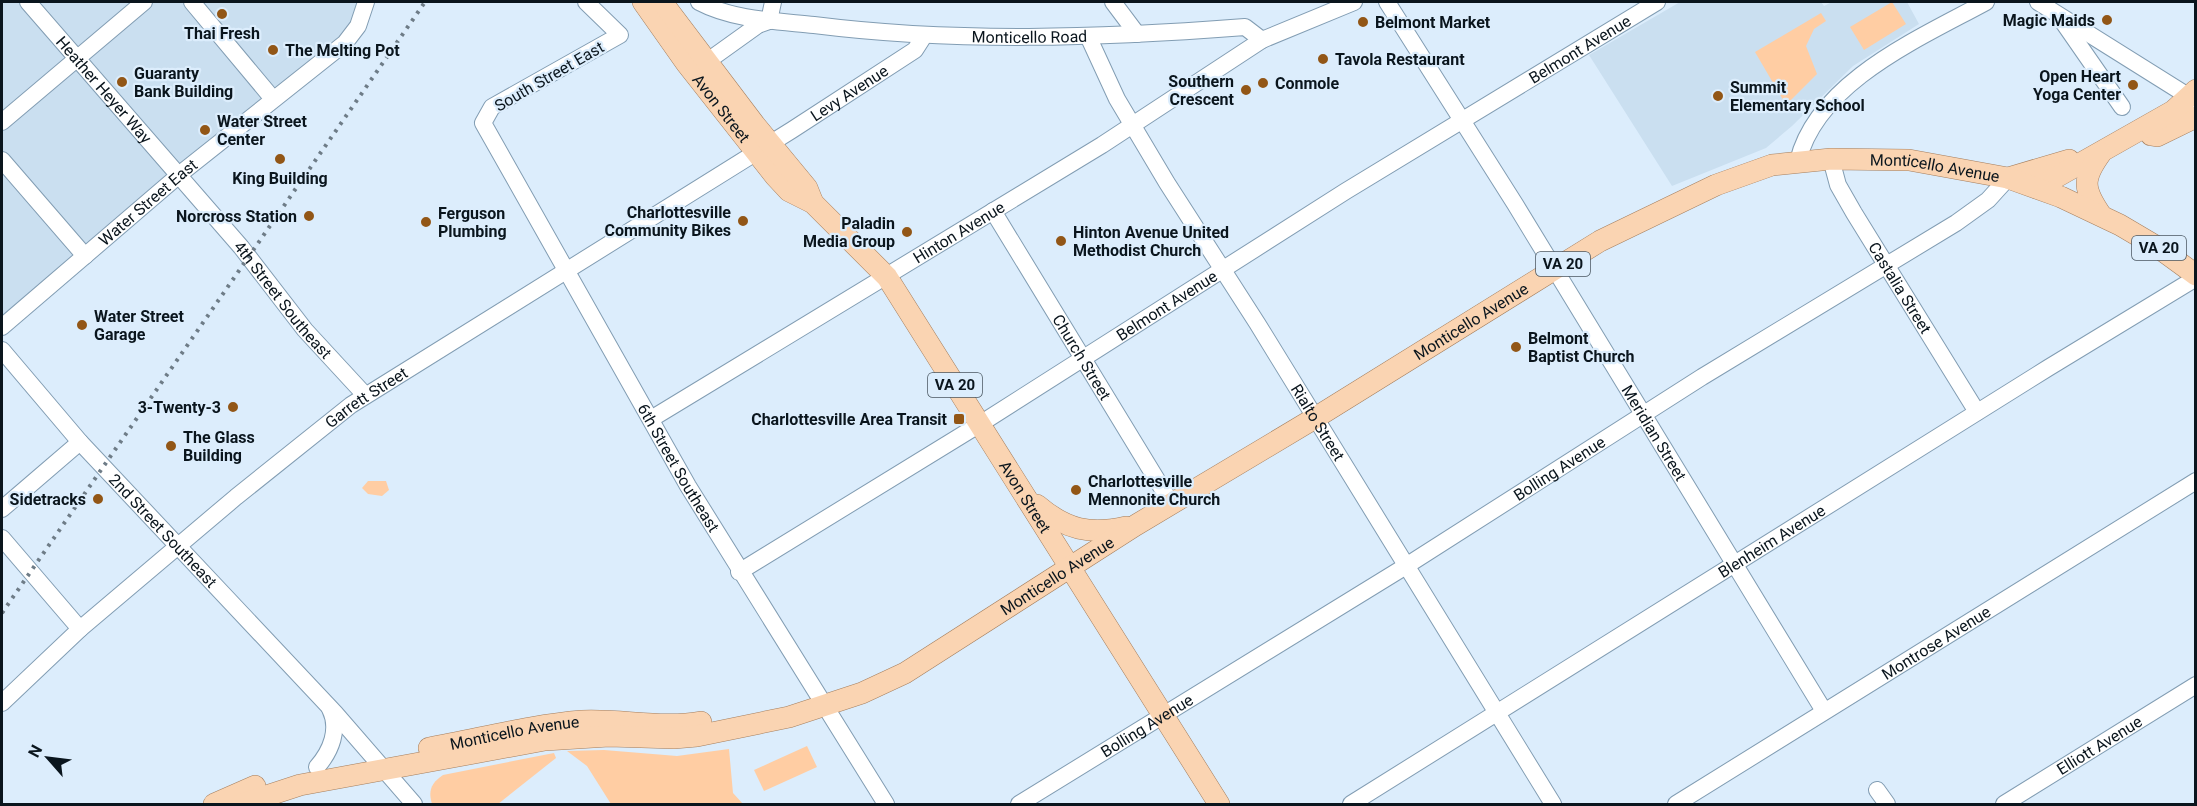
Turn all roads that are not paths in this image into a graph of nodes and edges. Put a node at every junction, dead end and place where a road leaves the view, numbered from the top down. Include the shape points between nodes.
1 (28, 2) edge
2 (144, 2) edge
3 (192, 2) edge
4 (366, 2) edge
5 (585, 2) edge
6 (643, 2) edge
7 (662, 2) edge
8 (699, 2) edge
9 (772, 2) edge
10 (1113, 2) edge
11 (1354, 2) edge
12 (1387, 2) edge
13 (1657, 2) edge
14 (1986, 2) edge
15 (2038, 2) edge
16 (1327, 6) edge
17 (2058, 14) junction
18 (769, 21) junction
19 (1137, 34) junction
20 (924, 36) junction
21 (1088, 36) junction
22 (1262, 40) junction
23 (66, 44) dead end
24 (83, 63) junction
25 (700, 67) junction
26 (273, 99) junction
27 (2194, 102) edge
28 (2122, 107) dead end
29 (1462, 121) junction
30 (2, 122) edge
31 (483, 123) joint
32 (1133, 125) junction
33 (763, 148) junction
34 (2104, 150) junction
35 (1831, 159) junction
36 (2, 160) edge
37 (1798, 161) junction
38 (179, 176) junction
39 (2008, 178) junction
40 (2037, 188) junction
41 (993, 212) junction
42 (2102, 215) junction
43 (86, 256) junction
44 (1886, 264) junction
45 (1554, 269) junction
46 (566, 270) junction
47 (1222, 270) junction
48 (886, 277) junction
49 (2196, 277) edge
50 (2, 327) edge
51 (2, 350) edge
52 (1082, 358) junction
53 (365, 395) junction
54 (1977, 412) junction
55 (1644, 415) junction
56 (651, 418) junction
57 (1315, 418) junction
58 (980, 424) junction
59 (80, 442) junction
60 (2196, 481) edge
61 (1023, 492) junction
62 (1171, 504) junction
63 (2, 509) edge
64 (1136, 525) junction
65 (2, 538) edge
66 (180, 546) junction
67 (1736, 564) junction
68 (1406, 566) junction
69 (1070, 568) junction
70 (739, 572) junction
71 (80, 629) junction
72 (2196, 686) edge
73 (2, 703) edge
74 (823, 705) junction
75 (328, 706) junction
76 (1824, 711) junction
77 (1496, 714) junction
78 (1164, 716) junction
79 (381, 765) junction
80 (317, 767) junction
81 (1877, 790) dead end
82 (213, 804) edge
83 (242, 804) edge
84 (414, 804) edge
85 (886, 804) edge
86 (1019, 804) edge
87 (1220, 804) edge
88 (1351, 804) edge
89 (1553, 804) edge
90 (1676, 804) edge
91 (1887, 804) edge
92 (2004, 804) edge

1 - 24 street, Heather Heyer Way
2 - 24 street
3 - 26 street
4 - 26 street, Water Street East via 358,26 345,43
5 - 31 street, South Street East via 620,35 492,107
6 - 25 main road, Avon Street / VA 20
7 - 25 main road, Avon Street / VA 20
8 - 18 street, Monticello Road
9 - 18 street
10 - 19 street
11 - 16 street
12 - 29 street, Meridian Street
13 - 29 street, Belmont Avenue
14 - 37 street via 1882,62 1839,94 1808,132
15 - 17 street
16 - 22 street
17 - 27 street
17 - 28 street
18 - 20 street, Monticello Road
18 - 25 street
19 - 21 street, Monticello Road
19 - 22 street, Monticello Road via 1245,27
20 - 21 street, Monticello Road
20 - 33 street, Levy Avenue via 915,50
21 - 32 street, Rialto Street
22 - 32 street, Hinton Avenue
23 - 24 street
24 - 30 street
24 - 38 street, Heather Heyer Way
25 - 33 main road, Avon Street / VA 20
26 - 38 street, Water Street East
27 - 34 main road
29 - 45 street, Meridian Street
29 - 47 street, Belmont Avenue
31 - 46 street, 6th Street Southeast
32 - 41 street, Hinton Avenue
32 - 47 street, Rialto Street
33 - 46 street, Garrett Street
33 - 48 main road, Avon Street / VA 20 via 807,188 813,202
34 - 39 main road
34 - 40 main road
34 - 42 main road via 2091,167 2086,184 2089,198
35 - 37 main road, Monticello Avenue / VA 20
35 - 39 main road, Monticello Avenue / VA 20 via 1909,160
35 - 44 street, Castalia Street via 1838,185
36 - 43 street
37 - 45 main road, Monticello Avenue / VA 20 via 1753,170 1716,185 1628,226
38 - 43 street, Water Street East
38 - 53 street, 4th Street Southeast via 252,260 305,330
39 - 40 main road, Monticello Avenue / VA 20
39 - 44 street, Bolling Avenue via 1988,200 1956,223
40 - 42 main road, Monticello Avenue / VA 20
41 - 48 street, Hinton Avenue
41 - 52 street, Church Street
42 - 49 main road, Monticello Avenue / VA 20 via 2159,248
43 - 50 street, Water Street East
44 - 54 street, Castalia Street
44 - 55 street, Bolling Avenue
45 - 55 street, Meridian Street
45 - 57 main road, Monticello Avenue / VA 20
46 - 53 street, Garrett Street
46 - 56 street, 6th Street Southeast
47 - 52 street, Belmont Avenue
47 - 57 street, Rialto Street
48 - 56 street, Hinton Avenue
48 - 58 main road, Avon Street / VA 20
49 - 54 street, Blenheim Avenue
51 - 59 street, 2nd Street Southeast
52 - 58 street, Belmont Avenue
52 - 62 street, Church Street
53 - 66 street, Garrett Street
54 - 67 street, Blenheim Avenue
55 - 67 street, Meridian Street
55 - 68 street, Bolling Avenue
56 - 70 street, 6th Street Southeast
57 - 62 main road, Monticello Avenue / VA 20
57 - 68 street, Rialto Street
58 - 61 main road, Avon Street / VA 20
58 - 70 street, Belmont Avenue
59 - 63 street
59 - 66 street, 2nd Street Southeast
60 - 76 street, Montrose Avenue
61 - 64 main road, VA 20 via 1052,518 1080,531
61 - 69 main road, Avon Street / VA 20
62 - 64 main road, Monticello Avenue / VA 20
64 - 69 main road, Monticello Avenue / VA 20
65 - 71 street
66 - 71 street, Garrett Street
66 - 75 street, 2nd Street Southeast
67 - 76 street, Meridian Street
67 - 77 street, Blenheim Avenue
68 - 77 street, Rialto Street
68 - 78 street, Bolling Avenue
69 - 74 main road, Monticello Avenue via 905,673
69 - 78 main road, Avon Street
70 - 74 street, 6th Street Southeast
71 - 73 street, Garrett Street
72 - 92 street, Elliott Avenue
74 - 79 main road, Monticello Avenue via 789,717 697,736 561,738
74 - 85 street, 6th Street Southeast
75 - 79 street, 2nd Street Southeast
75 - 80 street via 335,720 333,735 328,752
76 - 90 street, Montrose Avenue
77 - 88 street, Blenheim Avenue
77 - 89 street, Rialto Street
78 - 86 street, Bolling Avenue
78 - 87 main road, Avon Street
79 - 80 main road, Monticello Avenue
79 - 83 main road, Monticello Avenue via 300,784
79 - 84 street, 2nd Street Southeast
80 - 82 main road, Monticello Avenue via 270,780
81 - 91 street

